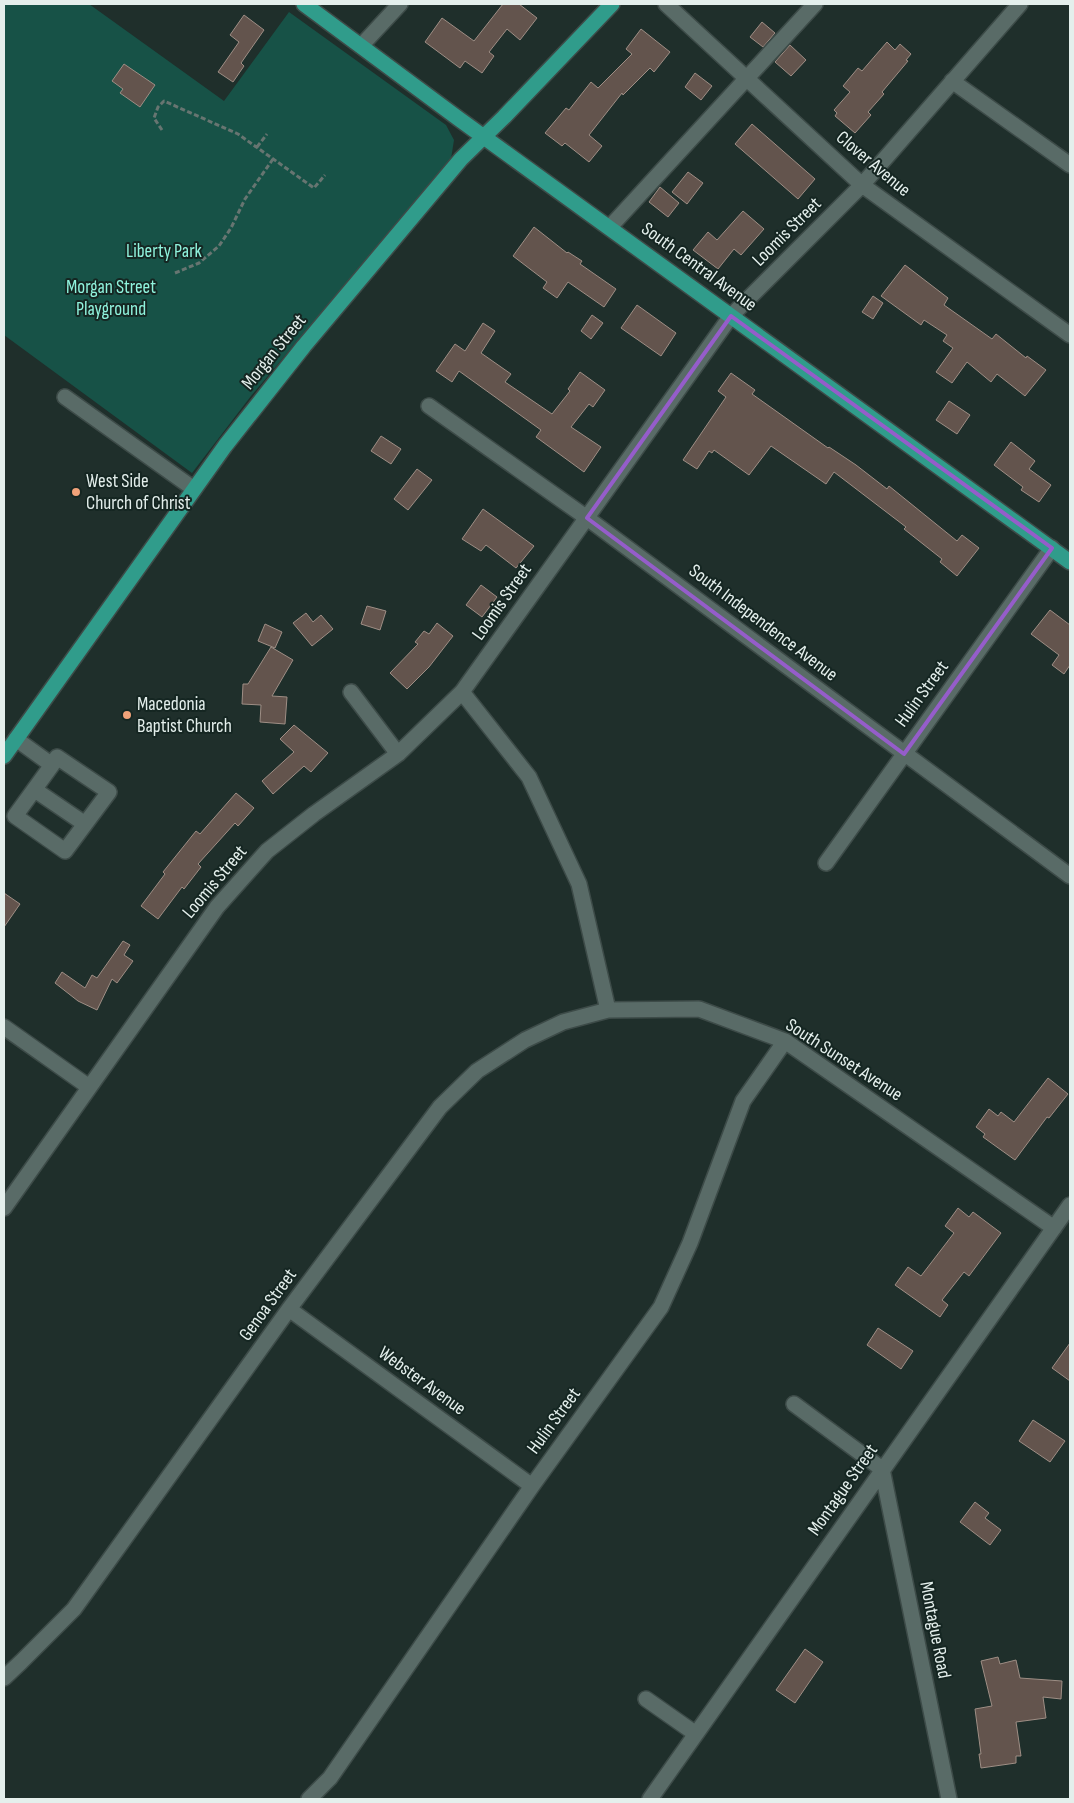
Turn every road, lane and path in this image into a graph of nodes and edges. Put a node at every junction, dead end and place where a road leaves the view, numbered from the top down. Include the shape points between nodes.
1 (304, 4) edge
2 (400, 4) edge
3 (612, 4) edge
4 (666, 4) edge
5 (815, 4) edge
6 (1020, 4) edge
7 (361, 46) junction
8 (746, 78) junction
9 (952, 81) junction
10 (162, 130) dead end
11 (267, 134) dead end
12 (483, 137) junction
13 (256, 147) junction
14 (273, 159) junction
15 (1070, 165) edge
16 (325, 175) dead end
17 (862, 185) junction
18 (610, 227) junction
19 (175, 273) dead end
20 (732, 316) junction
21 (1070, 335) edge
22 (65, 397) dead end
23 (429, 406) dead end
24 (194, 489) junction
25 (587, 518) junction
26 (1052, 548) junction
27 (1070, 562) edge
28 (351, 692) dead end
29 (462, 692) junction
30 (16, 739) junction
31 (398, 754) junction
32 (904, 754) junction
33 (4, 756) edge
34 (52, 765) junction
35 (35, 790) junction
36 (85, 824) junction
37 (826, 864) dead end
38 (1070, 876) edge
39 (608, 1010) junction
40 (4, 1027) edge
41 (785, 1040) junction
42 (89, 1087) junction
43 (1070, 1205) edge
44 (4, 1208) edge
45 (1054, 1228) junction
46 (289, 1310) junction
47 (794, 1404) dead end
48 (882, 1470) junction
49 (532, 1486) junction
50 (4, 1678) edge
51 (646, 1699) dead end
52 (696, 1734) junction
53 (309, 1799) edge
54 (650, 1799) edge
55 (949, 1799) edge

1 - 7 main road, South Central Avenue
2 - 7 street
3 - 12 main road, Morgan Street
4 - 8 street, Clover Avenue
5 - 8 street
6 - 9 street, Loomis Street
7 - 12 main road, South Central Avenue
8 - 17 street, Clover Avenue
8 - 18 street
9 - 15 street
9 - 17 street, Loomis Street
10 - 13 path via 154,118 164,101 238,134
11 - 13 path
12 - 18 main road, South Central Avenue
12 - 24 main road, Morgan Street via 461,158 310,338
13 - 14 path
14 - 16 path via 314,188
14 - 19 path via 245,199 219,246 200,263
17 - 20 street, Loomis Street
17 - 21 street, Clover Avenue
18 - 20 main road, South Central Avenue
20 - 25 street, Loomis Street
20 - 26 main road, South Central Avenue
22 - 24 street
23 - 25 street, South Independence Avenue
24 - 30 main road, Morgan Street
25 - 29 street, Loomis Street
25 - 32 street, South Independence Avenue
26 - 27 main road, South Central Avenue
26 - 32 street, Hulin Street
28 - 31 street
29 - 31 street, Loomis Street
29 - 39 street via 529,777 579,884
30 - 33 main road, Morgan Street
30 - 34 street
31 - 42 street, Loomis Street via 268,851 217,907
32 - 37 street, Hulin Street
32 - 38 street, South Independence Avenue
34 - 35 street
34 - 36 street via 57,757 109,792
35 - 36 street
35 - 36 street via 15,816 65,851
39 - 41 street, South Sunset Avenue via 699,1009
39 - 46 street, Genoa Street via 563,1022 525,1040 477,1071 440,1107
40 - 42 street
41 - 45 street, South Sunset Avenue
41 - 49 street, Hulin Street via 743,1101 690,1243 661,1306
42 - 44 street, Loomis Street
43 - 45 street, Montague Street
45 - 48 street, Montague Street
46 - 49 street, Webster Avenue
46 - 50 street, Genoa Street via 74,1609
47 - 48 street
48 - 52 street, Montague Street
48 - 55 street, Montague Road
49 - 53 street, Hulin Street via 330,1778
51 - 52 street
52 - 54 street, Montague Street

